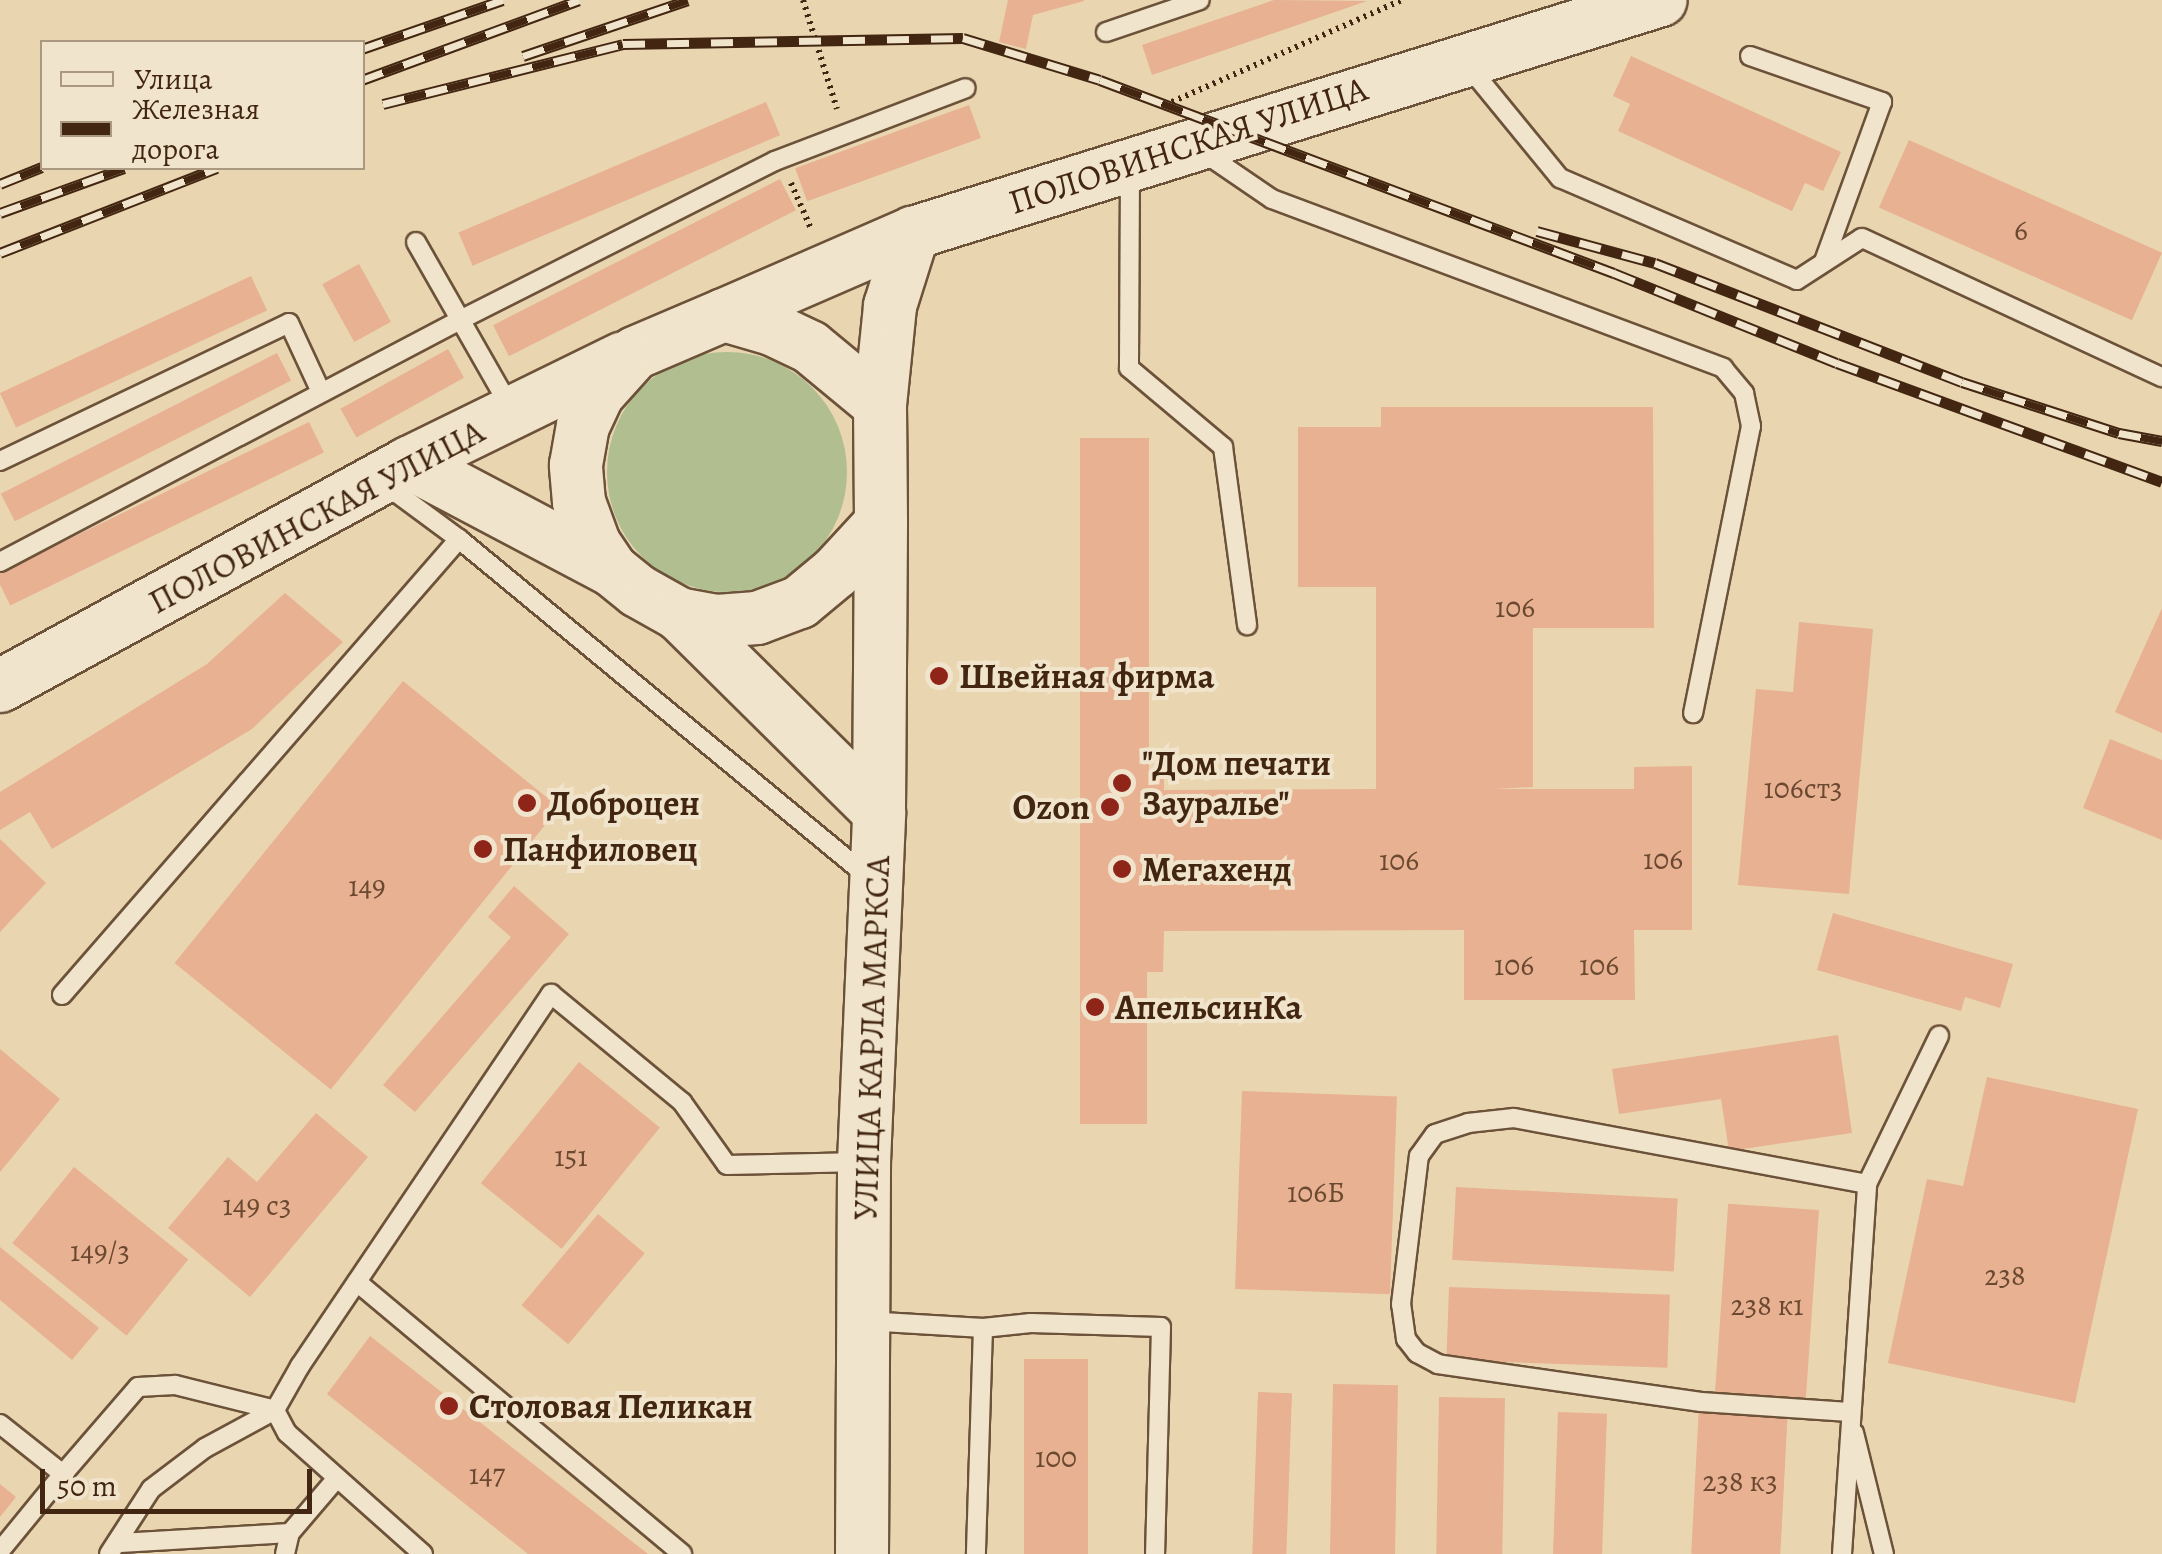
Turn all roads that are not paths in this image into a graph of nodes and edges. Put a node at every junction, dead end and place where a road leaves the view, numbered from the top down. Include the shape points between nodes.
1 (1200, 0) edge
2 (1661, 0) edge
3 (1106, 32) dead end
4 (1750, 56) dead end
5 (1461, 58) junction
6 (966, 88) dead end
7 (1190, 144) junction
8 (1130, 162) junction
9 (913, 233) junction
10 (416, 242) dead end
11 (1824, 262) junction
12 (724, 315) junction
13 (462, 319) junction
14 (634, 353) junction
15 (2162, 377) edge
16 (321, 392) junction
17 (880, 405) junction
18 (513, 412) junction
19 (0, 462) edge
20 (393, 471) junction
21 (881, 522) junction
22 (459, 539) junction
23 (0, 562) edge
24 (612, 570) junction
25 (678, 614) junction
26 (1247, 625) dead end
27 (0, 686) edge
28 (1693, 713) dead end
29 (879, 812) junction
30 (873, 881) junction
31 (62, 995) dead end
32 (1939, 1036) dead end
33 (864, 1162) junction
34 (1867, 1184) junction
35 (357, 1282) junction
36 (866, 1322) junction
37 (983, 1328) junction
38 (275, 1410) junction
39 (1849, 1412) junction
40 (0, 1424) edge
41 (63, 1474) junction
42 (336, 1478) junction
43 (290, 1533) junction
44 (115, 1548) edge
45 (0, 1551) edge
46 (285, 1554) edge
47 (424, 1554) edge
48 (682, 1554) edge
49 (862, 1554) edge
50 (976, 1554) edge
51 (1155, 1554) edge
52 (1842, 1554) edge
53 (1884, 1554) edge

1 - 3 lane
2 - 5 main road, ПОЛОВИНСКАЯ УЛИЦА
4 - 11 lane via 1882,102
5 - 7 main road, ПОЛОВИНСКАЯ УЛИЦА
5 - 11 lane via 1560,178 1796,280
6 - 13 lane via 781,159
7 - 8 main road, ПОЛОВИНСКАЯ УЛИЦА
7 - 28 lane via 1272,199 1723,368 1744,394 1751,426
8 - 9 main road, ПОЛОВИНСКАЯ УЛИЦА
8 - 26 lane via 1128,368 1223,447
9 - 12 main road, ПОЛОВИНСКАЯ УЛИЦА
9 - 17 main road via 890,306
10 - 13 lane
11 - 15 lane via 1862,238
12 - 14 main road
12 - 17 main road via 810,346
13 - 16 lane
13 - 18 lane
14 - 18 main road, ПОЛОВИНСКАЯ УЛИЦА
14 - 24 main road via 598,394 576,465 579,502
16 - 19 lane via 288,324
16 - 23 lane
17 - 21 main road
18 - 20 main road, ПОЛОВИНСКАЯ УЛИЦА
20 - 22 lane
20 - 24 main road
20 - 27 main road, ПОЛОВИНСКАЯ УЛИЦА
21 - 25 main road via 800,602 757,618 717,621
21 - 29 main road, УЛИЦА КАРЛА МАРКСА
22 - 30 lane
22 - 31 lane
24 - 25 main road
25 - 29 main road
29 - 30 main road, УЛИЦА КАРЛА МАРКСА
30 - 33 main road, УЛИЦА КАРЛА МАРКСА
32 - 34 lane
33 - 35 lane via 727,1164 682,1102 551,994
33 - 36 main road, УЛИЦА КАРЛА МАРКСА
34 - 39 lane
34 - 39 lane via 1514,1118 1468,1123 1435,1134 1419,1156 1401,1304 1406,1339 1438,1364 1701,1402
35 - 38 lane
35 - 48 lane
36 - 37 lane
36 - 49 main road, УЛИЦА КАРЛА МАРКСА
37 - 50 lane
37 - 51 lane via 1161,1328
38 - 41 lane via 176,1385 138,1387
38 - 42 lane via 287,1433
38 - 44 lane via 205,1448 151,1489
39 - 52 lane
39 - 53 lane
40 - 41 lane
41 - 45 lane
42 - 43 lane
42 - 47 lane
43 - 44 lane
43 - 46 lane

